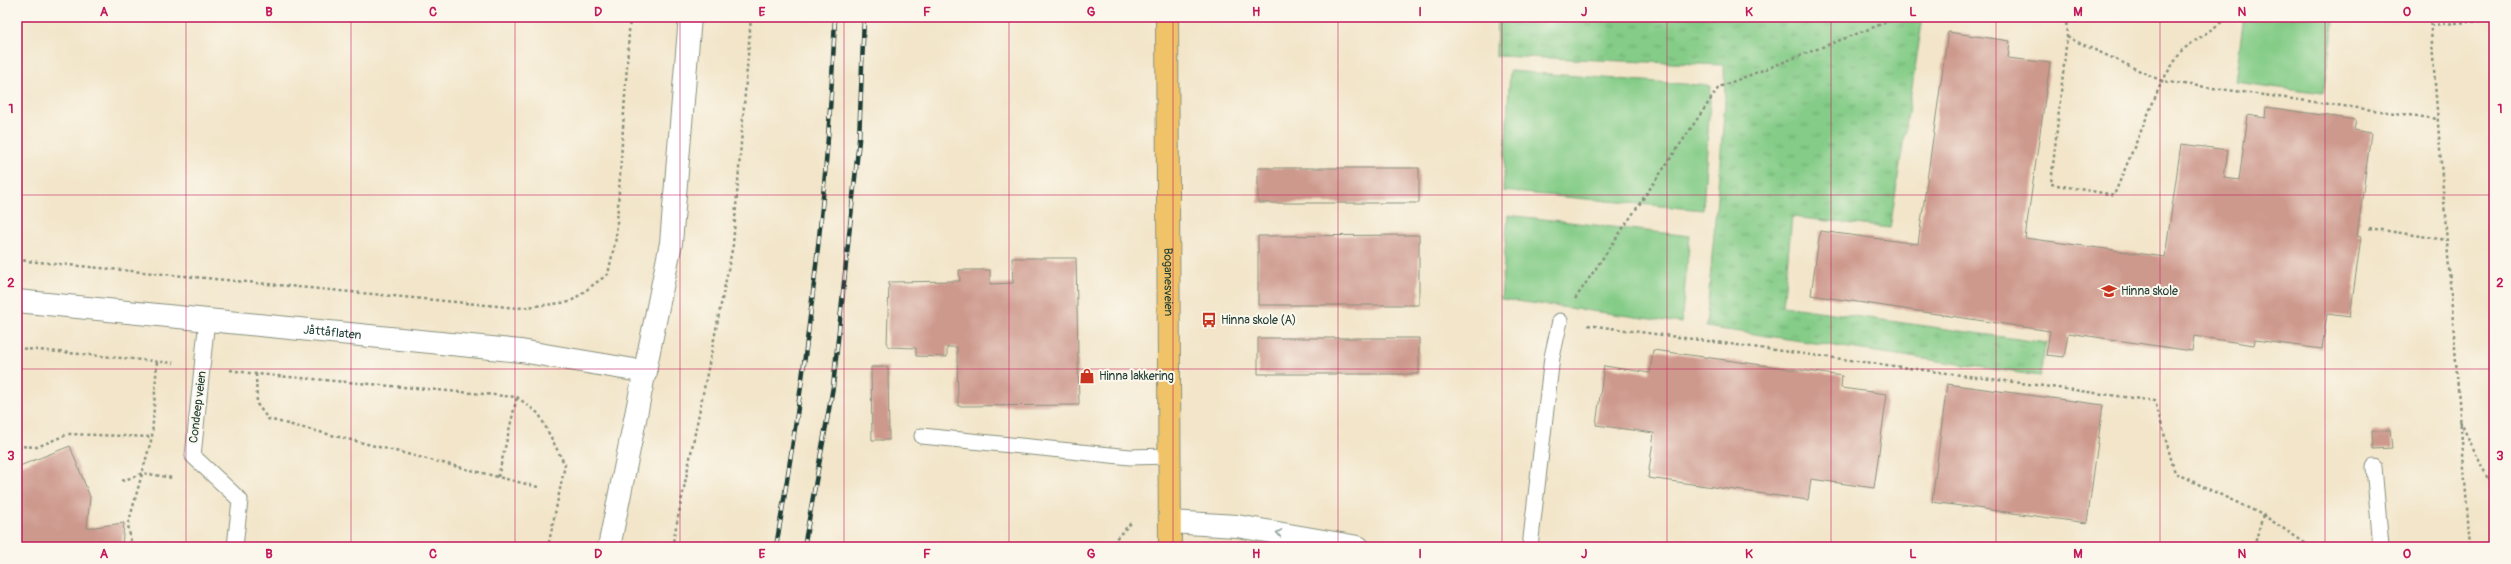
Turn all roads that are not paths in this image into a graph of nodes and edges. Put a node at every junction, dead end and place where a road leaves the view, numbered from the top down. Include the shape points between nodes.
1 (690, 17) edge
2 (1167, 17) edge
3 (17, 301) edge
4 (207, 319) junction
5 (1560, 321) road end
6 (646, 372) junction
7 (922, 436) dead end
8 (1170, 456) junction
9 (2374, 468) dead end
10 (1170, 522) junction
11 (236, 547) edge
12 (609, 547) edge
13 (1170, 547) edge
14 (1358, 547) edge
15 (1530, 547) edge
16 (2381, 547) edge

1 - 6 street via 671,243
2 - 8 main road, Boganesveien
3 - 4 street, Jåttåflaten
4 - 6 street, Jåttåflaten via 521,351
4 - 11 lane, Condeep veien via 193,456 240,500
5 - 15 lane via 1552,357
6 - 12 street
7 - 8 lane via 1130,457
8 - 10 main road, Boganesveien
9 - 16 lane
10 - 13 main road, Boganesveien
14 -> 10 street via 1237,526

